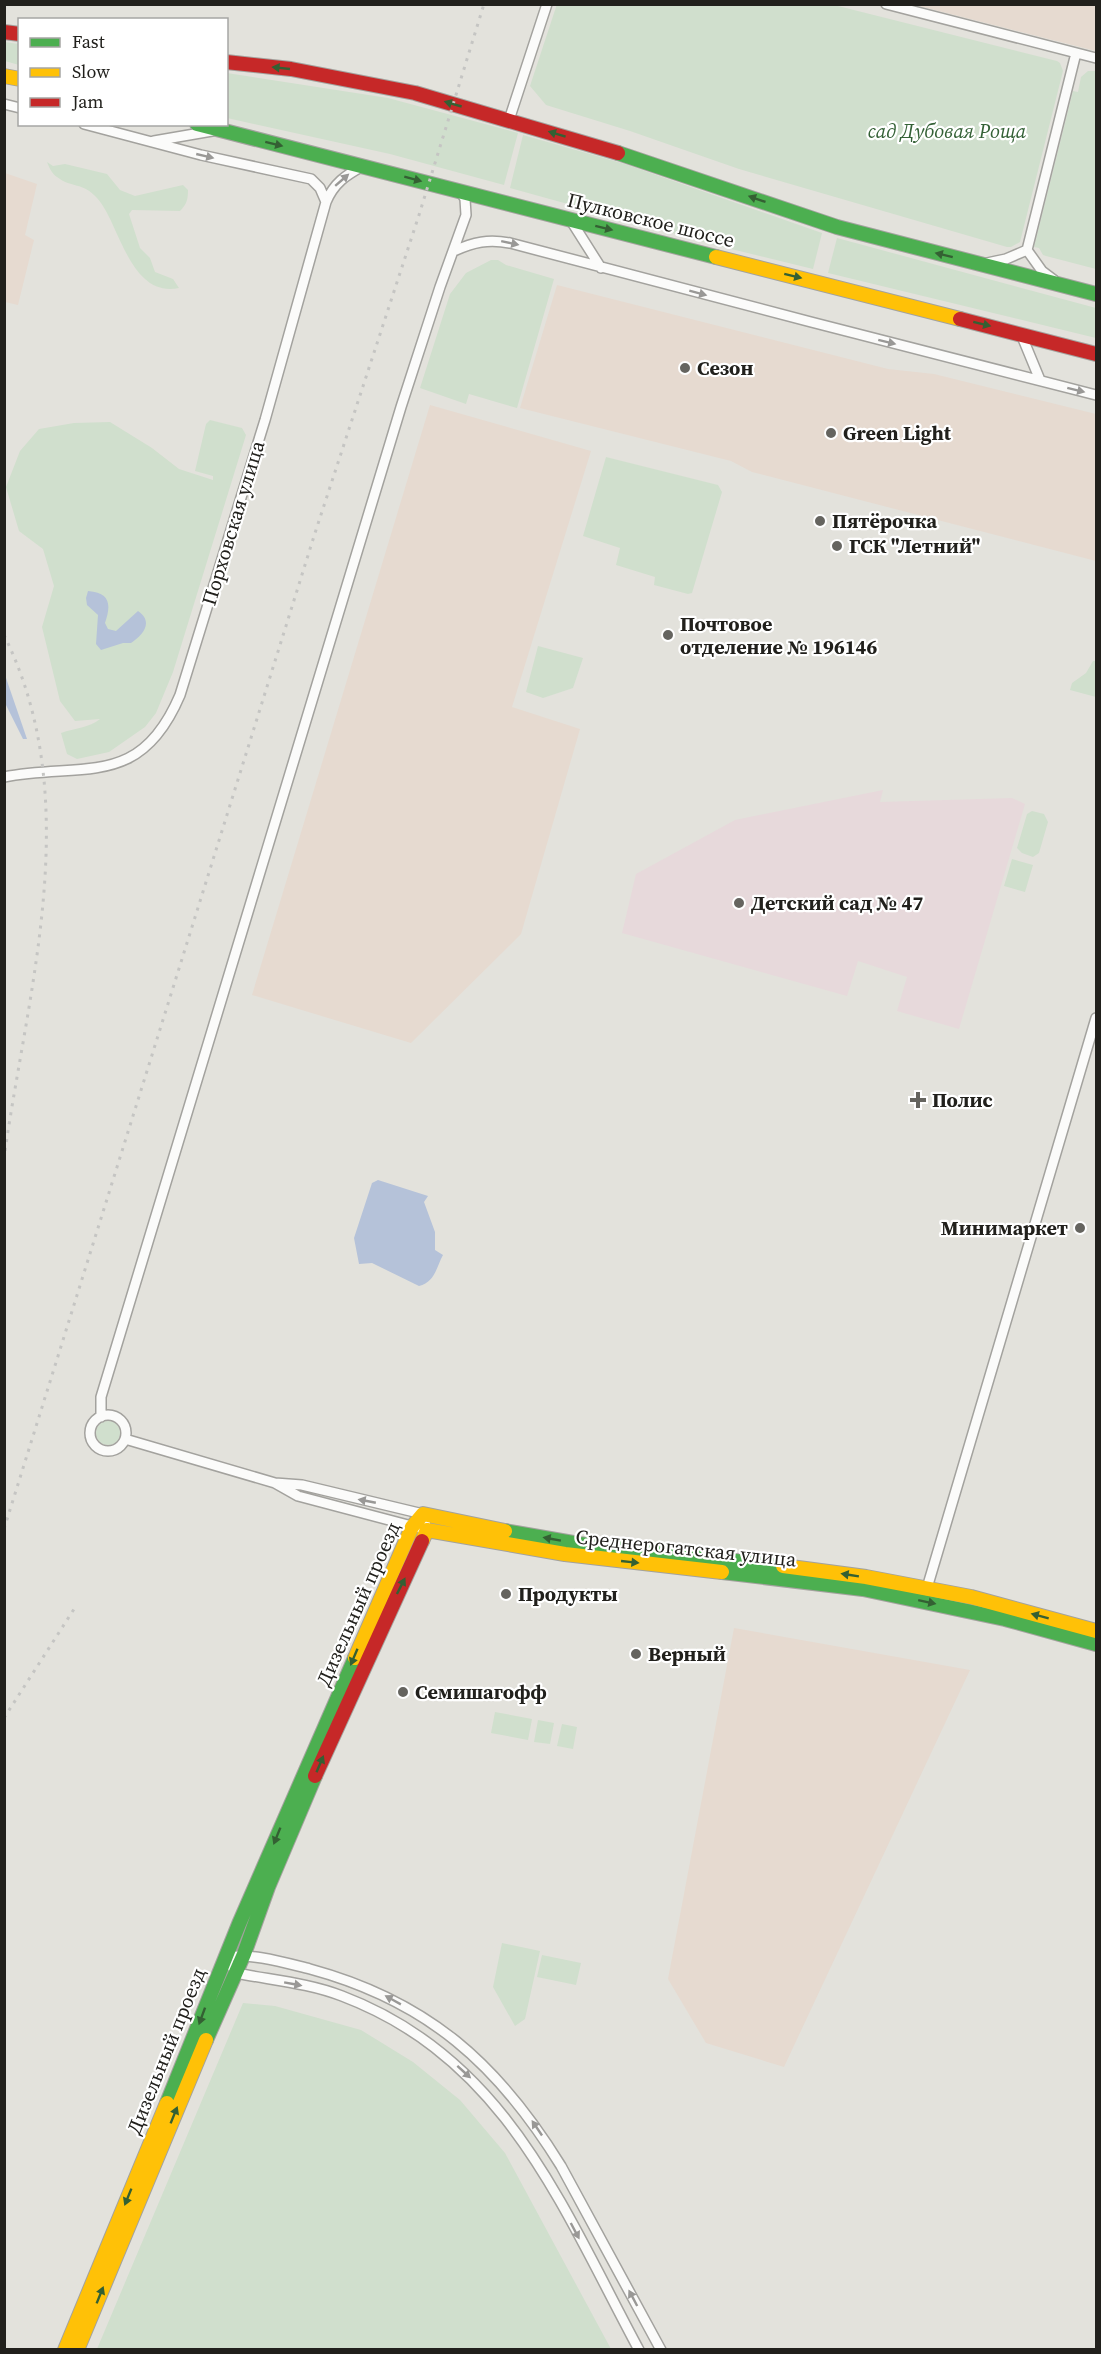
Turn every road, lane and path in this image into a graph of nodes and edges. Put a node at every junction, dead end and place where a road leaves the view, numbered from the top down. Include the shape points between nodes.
1 (547, 4) edge
2 (886, 4) edge
3 (1076, 53) junction
4 (1096, 58) edge
5 (228, 62) edge
6 (509, 120) junction
7 (92, 126) edge
8 (204, 126) edge
9 (219, 130) junction
10 (149, 141) junction
11 (364, 166) junction
12 (461, 192) junction
13 (326, 202) junction
14 (570, 219) junction
15 (1027, 250) junction
16 (454, 251) junction
17 (978, 264) junction
18 (601, 268) junction
19 (1061, 285) junction
20 (1096, 294) edge
21 (1021, 334) junction
22 (1096, 354) edge
23 (1040, 381) junction
24 (1096, 395) edge
25 (4, 777) edge
26 (1096, 1018) edge
27 (100, 1417) junction
28 (125, 1439) junction
29 (275, 1483) junction
30 (423, 1514) junction
31 (412, 1527) junction
32 (427, 1530) junction
33 (927, 1588) junction
34 (1096, 1631) edge
35 (1096, 1644) edge
36 (244, 1954) junction
37 (225, 1957) junction
38 (236, 1973) junction
39 (65, 2349) edge
40 (77, 2349) edge
41 (639, 2349) edge
42 (661, 2349) edge

1 - 6 street
2 - 3 street
3 - 4 street
3 - 15 street
6 -> 5 street via 387,86
17 -> 6 street via 837,227 646,161
7 - 10 street
8 - 9 street, Пулковское шоссе
9 - 10 street
9 -> 11 street, Пулковское шоссе
10 -> 13 street via 311,179
11 -> 12 street, Пулковское шоссе
13 -> 11 street, Порховская улица via 338,181
12 - 14 street, Пулковское шоссе
12 - 16 street via 466,215
13 - 25 street, Порховская улица via 180,694 164,728 153,741 113,765
14 - 18 street
14 -> 21 street, Пулковское шоссе
15 - 17 street
15 - 19 street via 1042,271
16 -> 18 street via 471,243 497,240
16 - 27 street via 401,407 101,1397
17 - 19 street
18 -> 23 street
19 - 20 street
21 - 22 street, Пулковское шоссе
21 - 23 street
23 -> 24 street
26 - 33 street
27 - 28 street via 111,1415 120,1420
27 - 28 street via 90,1433 96,1447 110,1451
28 - 29 street, Среднерогатская улица
30 -> 29 street, Среднерогатская улица via 302,1485
29 - 31 street, Среднерогатская улица via 298,1496
30 - 31 street, Дизельный проезд
30 - 32 street, Дизельный проезд
33 -> 30 street, Среднерогатская улица via 818,1570 579,1544
31 - 32 street, Среднерогатская улица
31 -> 37 street, Дизельный проезд
32 -> 35 street, Среднерогатская улица via 565,1554 863,1589 1005,1619
36 -> 32 street, Дизельный проезд via 325,1752
34 -> 33 street, Среднерогатская улица
36 - 37 street
36 - 38 street, Дизельный проезд
42 -> 36 street via 544,2139 513,2096 475,2057 423,2018 366,1987
37 - 38 street
37 -> 39 street, Дизельный проезд
40 -> 38 street, Дизельный проезд
38 -> 41 street via 340,1995 367,2007 425,2041 475,2082 506,2117 544,2173

